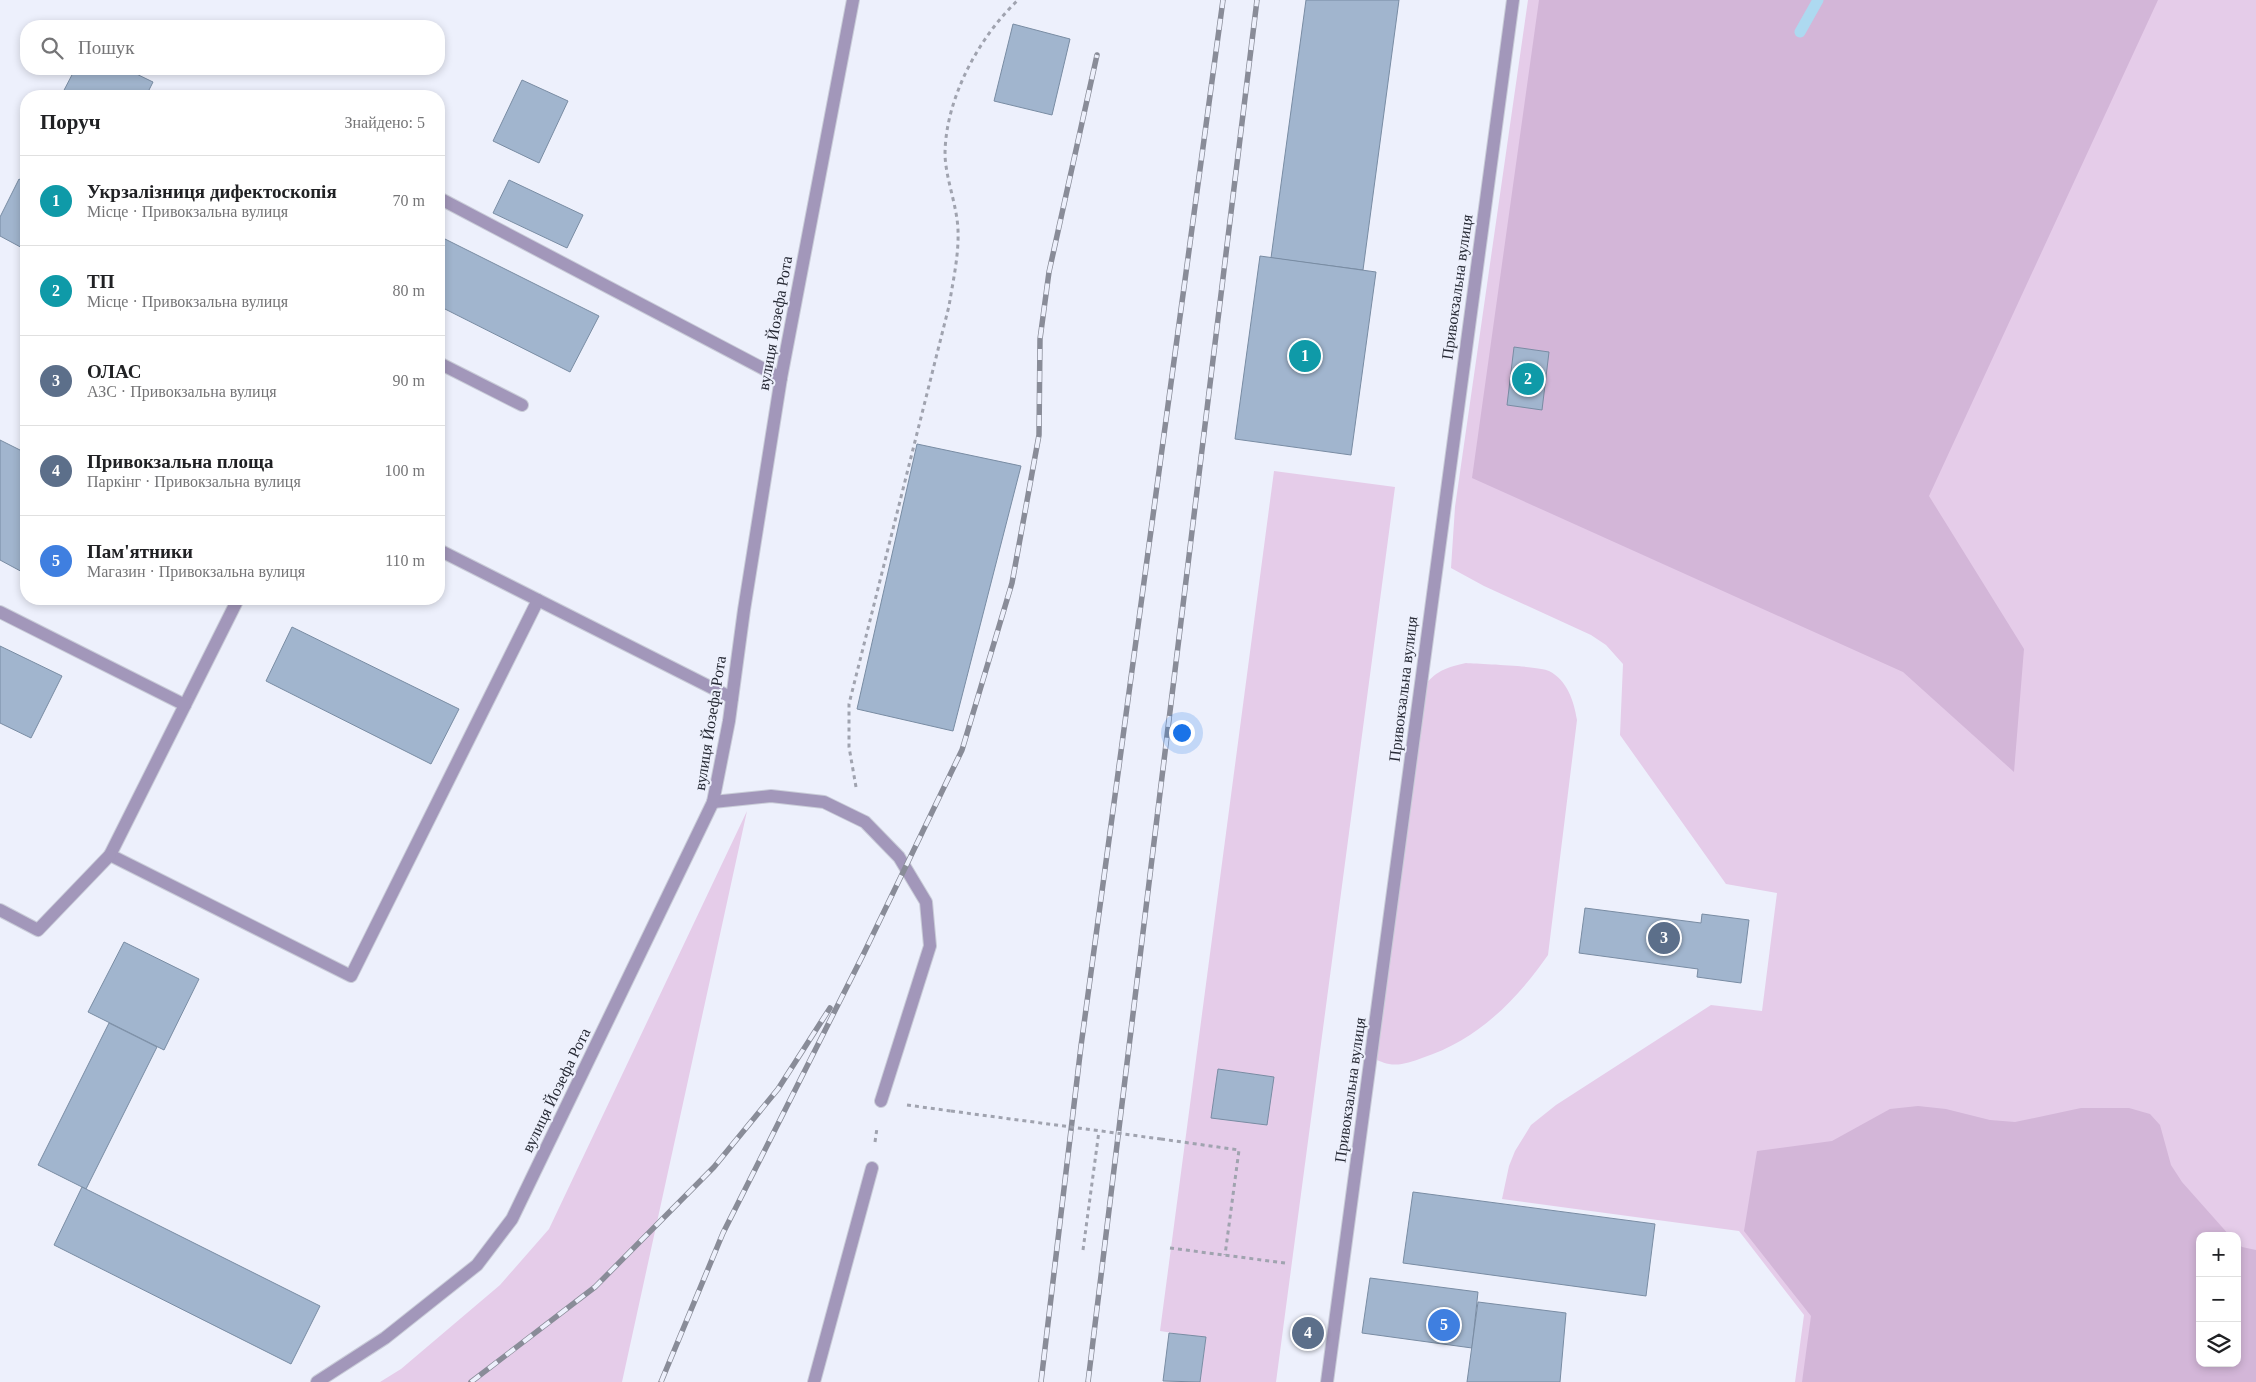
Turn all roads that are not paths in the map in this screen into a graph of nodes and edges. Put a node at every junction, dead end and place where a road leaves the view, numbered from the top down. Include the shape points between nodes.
1 (853, 0) edge
2 (1513, 0) edge
3 (445, 201) edge
4 (445, 366) edge
5 (781, 378) junction
6 (522, 405) dead end
7 (445, 553) edge
8 (538, 600) junction
9 (235, 605) edge
10 (0, 612) edge
11 (732, 698) junction
12 (185, 705) junction
13 (713, 802) junction
14 (110, 855) junction
15 (0, 910) edge
16 (881, 1101) road end
17 (872, 1168) road end
18 (317, 1382) edge
19 (814, 1382) edge
20 (1327, 1382) edge

1 - 5 street, вулиця Йозефа Рота
2 - 20 street, Привокзальна вулиця
3 - 5 street
4 - 6 street
5 - 11 street, вулиця Йозефа Рота
7 - 8 street
8 - 11 street
8 - 14 street via 351,976
9 - 12 street
10 - 12 street
11 - 13 street, вулиця Йозефа Рота
12 - 14 street
13 - 16 street via 771,796 824,802 865,822 899,857 926,902 930,946
13 - 18 street, вулиця Йозефа Рота via 512,1219 477,1265 384,1338
14 - 15 street via 38,930
17 - 19 street

